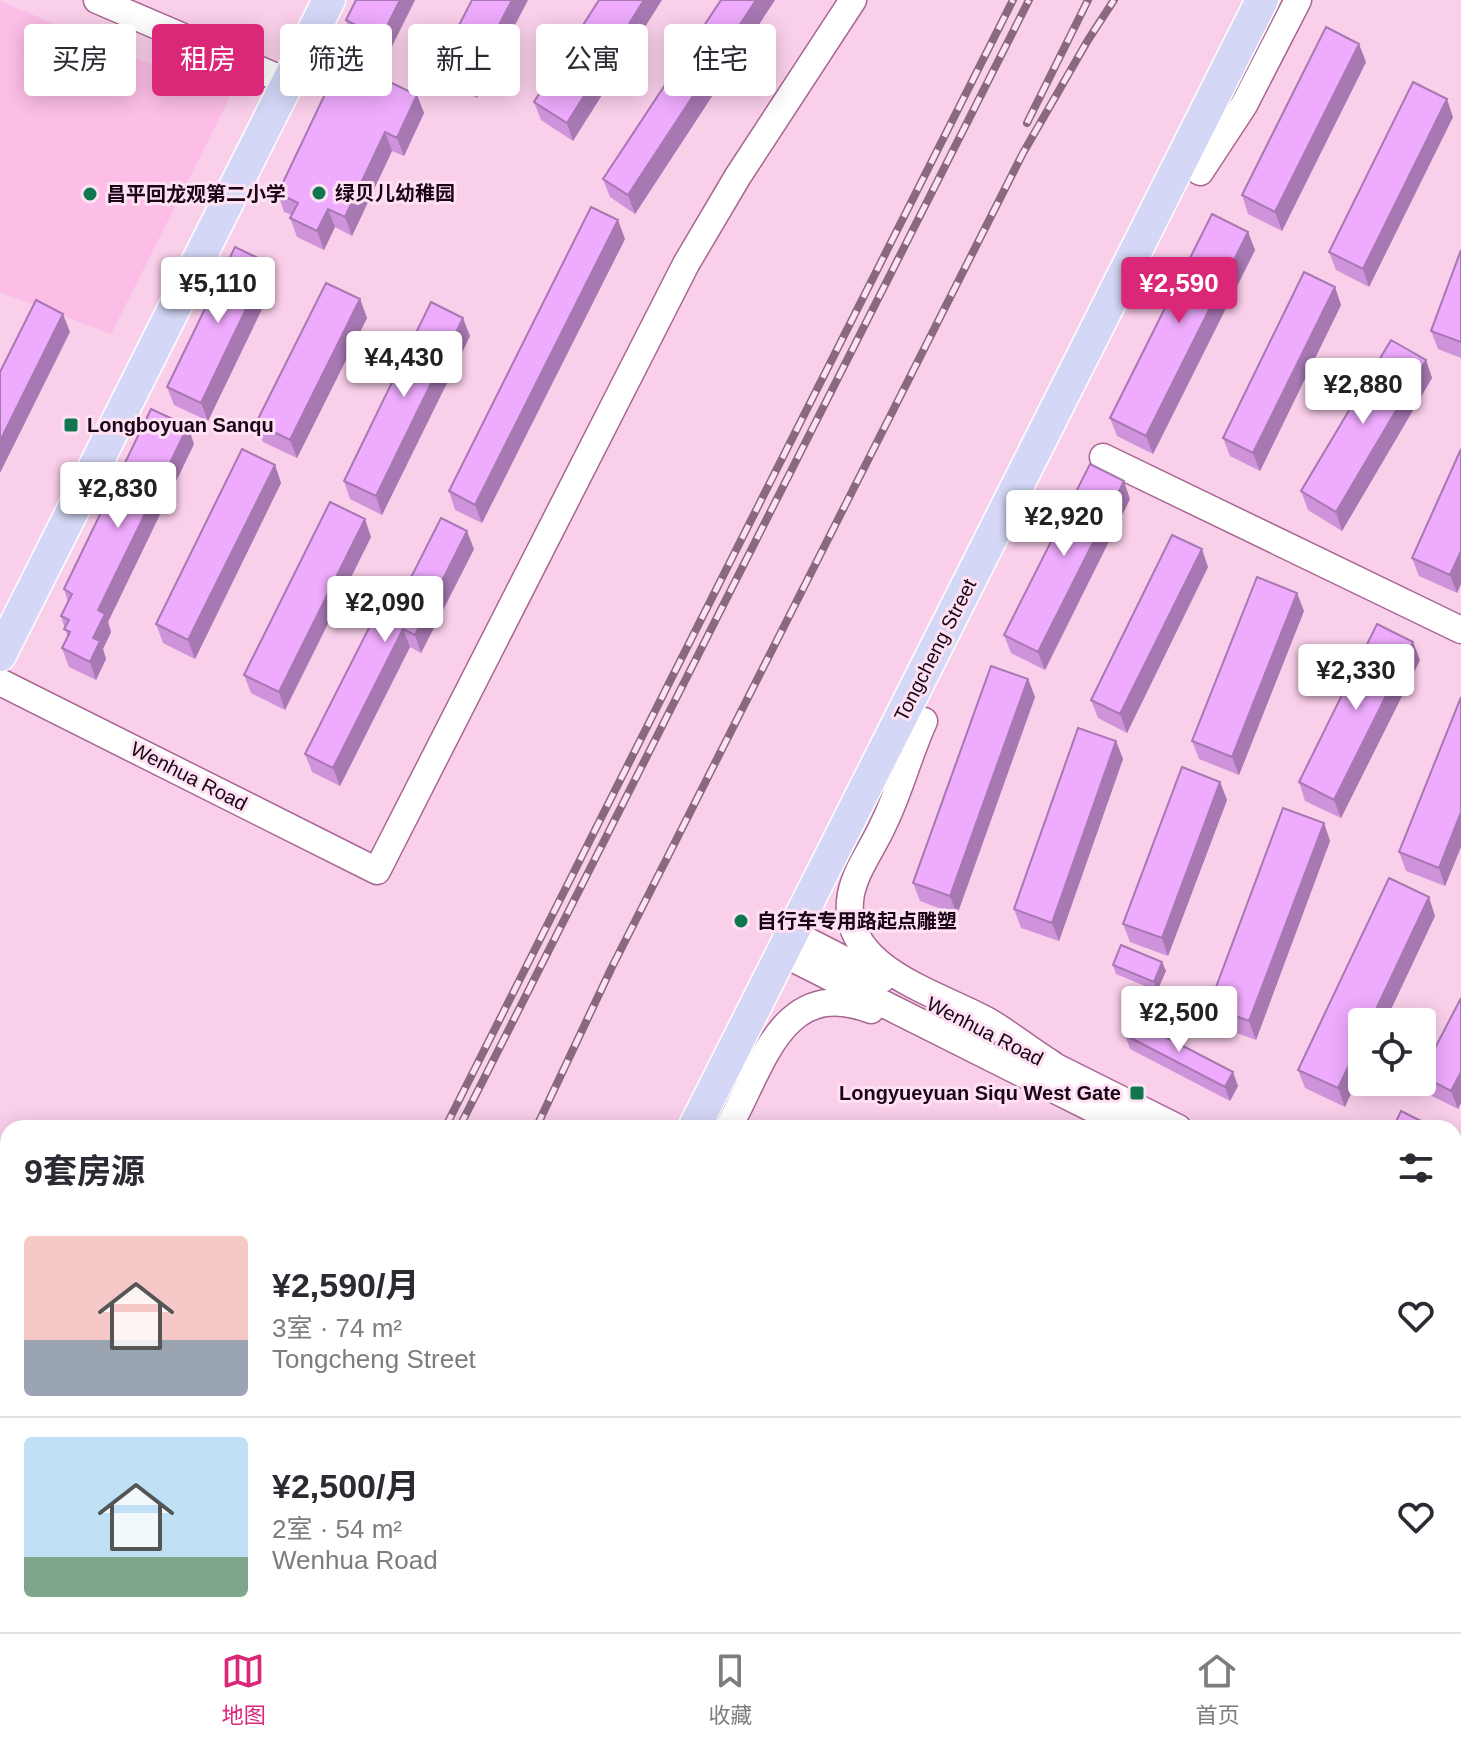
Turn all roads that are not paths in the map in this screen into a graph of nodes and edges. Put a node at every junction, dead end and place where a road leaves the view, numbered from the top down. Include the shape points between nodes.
1 (97, 0) edge
2 (308, 0) edge
3 (329, 0) edge
4 (853, 0) edge
5 (1262, 0) edge
6 (1286, 0) edge
7 (1298, 0) edge
8 (279, 78) junction
9 (1200, 172) junction
10 (1103, 457) dead end
11 (0, 612) edge
12 (1461, 630) edge
13 (0, 655) edge
14 (0, 682) edge
15 (924, 721) junction
16 (797, 948) junction
17 (970, 1047) junction
18 (1052, 1064) junction
19 (699, 1120) edge
20 (722, 1120) edge
21 (732, 1120) edge
22 (1115, 1120) edge
23 (1162, 1120) edge

1 - 8 street
2 - 8 main road
3 - 8 main road
4 - 14 street, Wenhua Road via 686,264 377,871
5 - 16 main road, Tongcheng Street
6 - 9 main road, Tongcheng Street
7 - 9 street via 1244,105
8 - 11 main road
8 - 13 main road
9 - 15 main road, Tongcheng Street
10 - 12 street
15 - 16 main road, Tongcheng Street
15 - 18 street via 890,811 853,886 851,923 866,951 886,969 986,1020
16 - 17 street, Wenhua Road
16 - 18 street, Wenhua Road
16 - 19 main road, Tongcheng Street
16 - 20 main road, Tongcheng Street
17 - 21 street via 855,1004 812,1006 791,1017 776,1034
17 - 22 street, Wenhua Road
18 - 23 street, Wenhua Road

